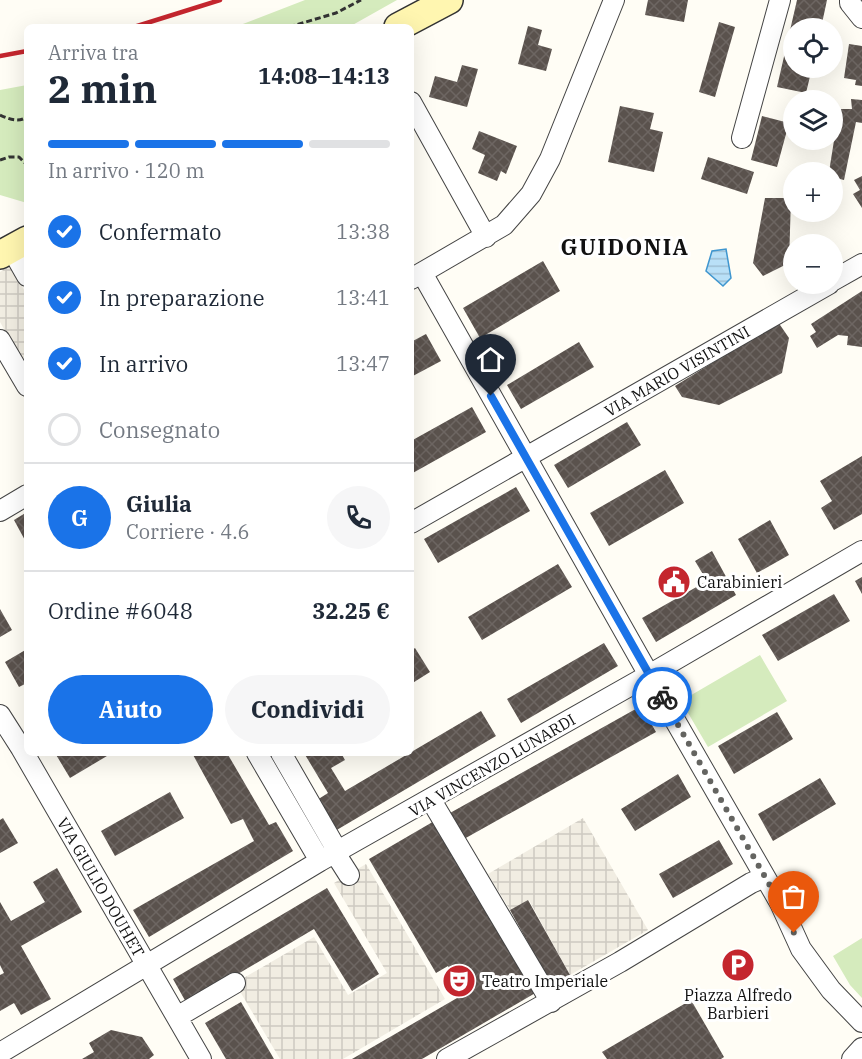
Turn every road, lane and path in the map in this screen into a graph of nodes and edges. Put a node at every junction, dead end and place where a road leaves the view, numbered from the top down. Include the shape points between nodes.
1 (361, 0) edge
2 (449, 0) edge
3 (614, 0) edge
4 (780, 0) edge
5 (850, 0) edge
6 (862, 18) edge
7 (299, 24) edge
8 (404, 24) edge
9 (414, 107) edge
10 (0, 115) edge
11 (24, 119) edge
12 (742, 138) dead end
13 (0, 160) edge
14 (24, 162) edge
15 (486, 237) junction
16 (13, 248) edge
17 (862, 264) edge
18 (24, 270) edge
19 (843, 275) edge
20 (417, 276) edge
21 (811, 294) edge
22 (0, 340) edge
23 (24, 381) edge
24 (526, 458) junction
25 (24, 497) edge
26 (0, 511) edge
27 (414, 521) edge
28 (862, 551) edge
29 (649, 675) junction
30 (2, 724) edge
31 (24, 746) edge
32 (30, 756) edge
33 (259, 756) edge
34 (282, 756) edge
35 (431, 800) junction
36 (331, 855) junction
37 (349, 874) dead end
38 (765, 878) junction
39 (147, 966) junction
40 (236, 983) dead end
41 (550, 1002) junction
42 (177, 1017) junction
43 (862, 1022) edge
44 (862, 1048) edge
45 (0, 1053) edge
46 (201, 1059) edge
47 (447, 1059) edge
48 (852, 1059) edge

1 - 7 path via 336,13
2 - 8 main road
3 - 15 street via 541,178 515,214
4 - 12 street
5 - 6 street
9 - 15 street
10 - 11 path
13 - 14 path via 19,157
15 - 20 street
16 - 18 street
17 - 19 street
20 - 24 street
21 - 24 street, VIA MARIO VISINTINI
22 - 23 street
24 - 27 street, VIA MARIO VISINTINI
24 - 29 street
25 - 26 street
28 - 29 street, VIA VINCENZO LUNARDI
29 - 35 street, VIA VINCENZO LUNARDI
29 - 38 street
30 - 31 street, VIA GIULIO DOUHET
32 - 39 street, VIA GIULIO DOUHET
33 - 36 street
34 - 36 street
35 - 36 street, VIA VINCENZO LUNARDI
35 - 41 street
36 - 37 street
36 - 39 street, VIA VINCENZO LUNARDI
38 - 41 street
38 - 43 street via 805,955
39 - 42 street, VIA GIULIO DOUHET
39 - 45 street, VIA VINCENZO LUNARDI
40 - 42 street
41 - 47 street
42 - 46 street, VIA GIULIO DOUHET
44 - 48 street

